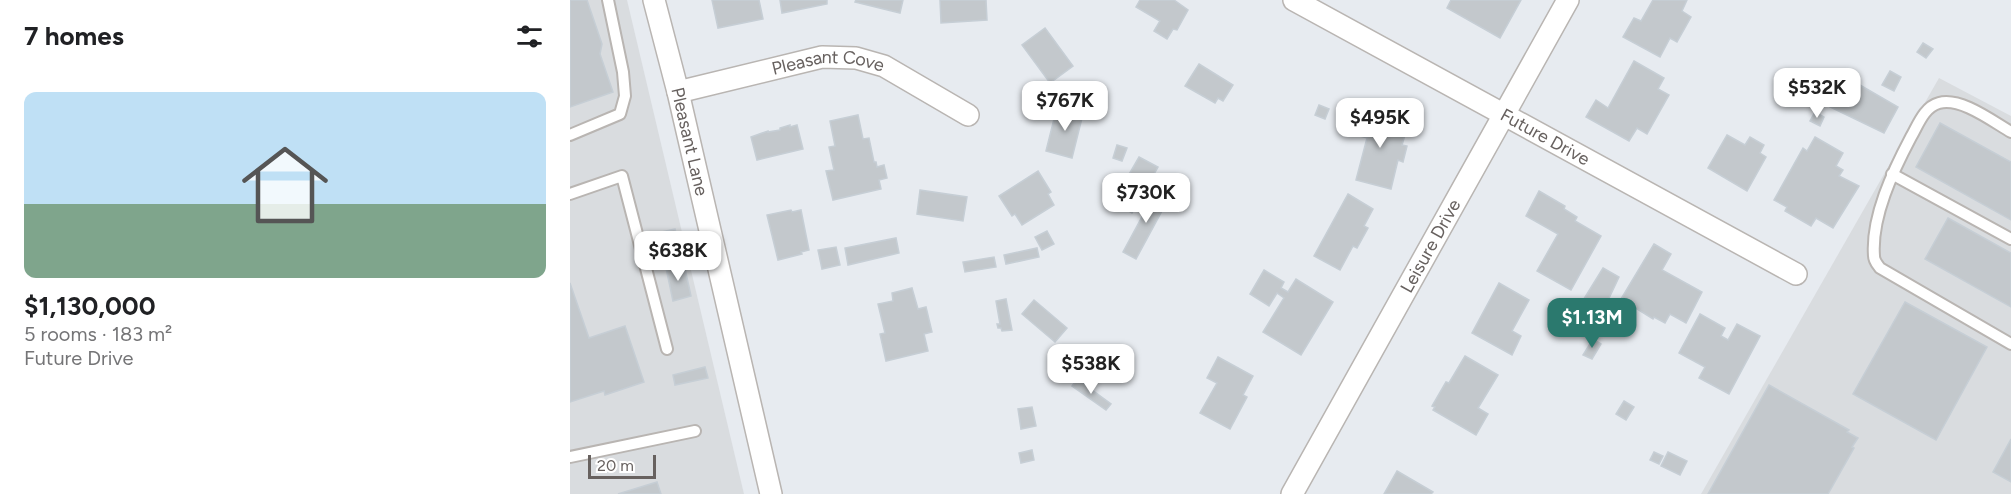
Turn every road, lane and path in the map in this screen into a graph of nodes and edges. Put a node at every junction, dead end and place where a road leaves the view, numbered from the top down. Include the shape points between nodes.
1 (608, 0) edge
2 (654, 0) edge
3 (1294, 0) edge
4 (1568, 0) edge
5 (678, 92) junction
6 (1504, 114) junction
7 (968, 116) dead end
8 (2011, 132) edge
9 (570, 135) edge
10 (1892, 174) junction
11 (570, 194) edge
12 (2011, 239) edge
13 (1796, 274) dead end
14 (2011, 344) edge
15 (667, 349) dead end
16 (695, 431) dead end
17 (570, 457) edge
18 (771, 494) edge
19 (1292, 494) edge

1 - 9 lane via 623,72 625,96 620,114
2 - 5 street, Pleasant Lane
3 - 6 street, Future Drive
4 - 6 street, Leisure Drive
5 - 7 street, Pleasant Cove via 822,57 856,58 884,66
5 - 18 street, Pleasant Lane
6 - 13 street, Future Drive
6 - 19 street, Leisure Drive
8 - 10 lane via 1963,105 1938,103 1925,112
10 - 12 lane
10 - 14 lane via 1875,241 1874,259 1880,268
11 - 15 lane via 622,176
16 - 17 lane

